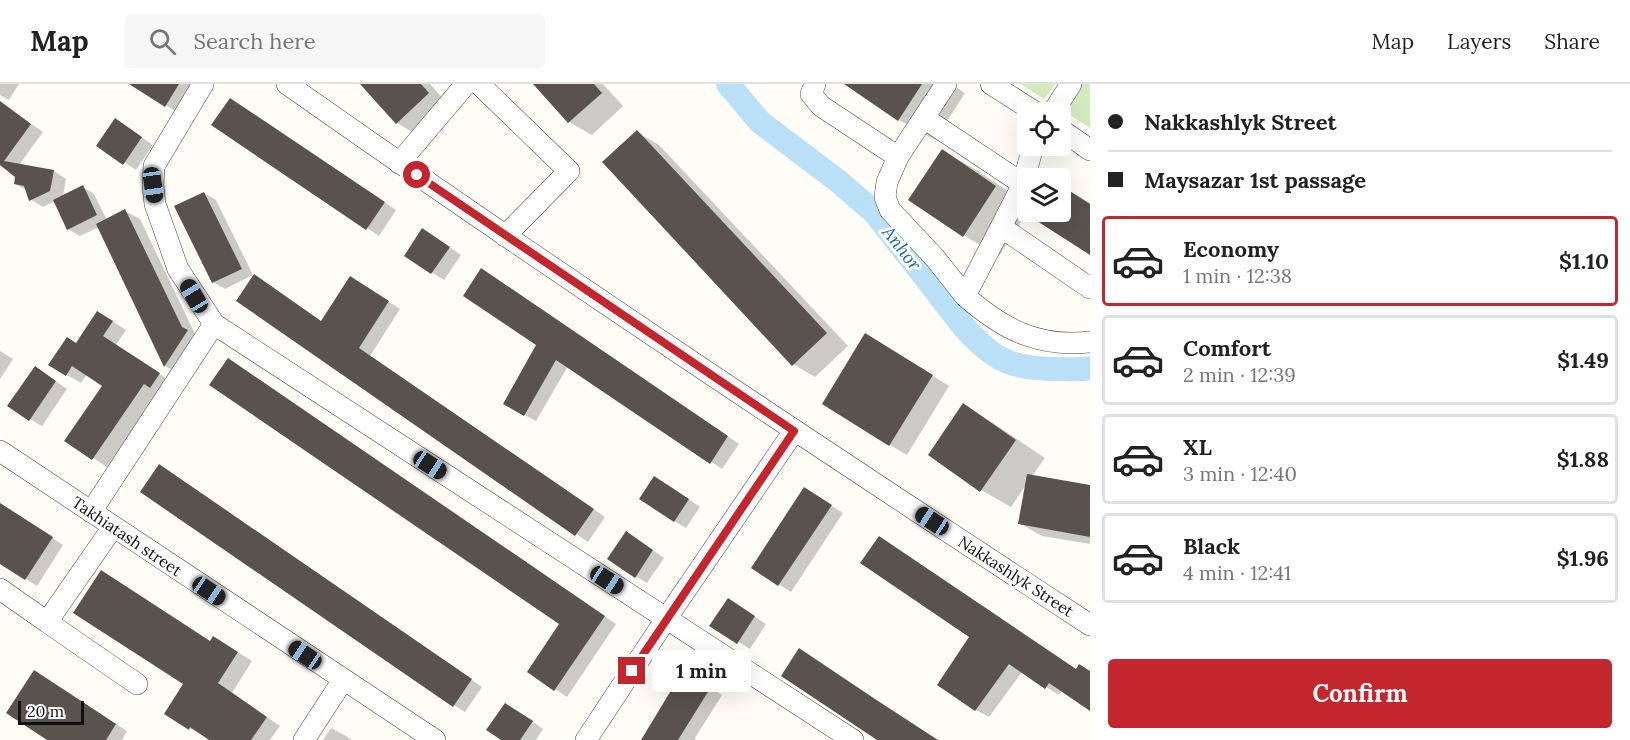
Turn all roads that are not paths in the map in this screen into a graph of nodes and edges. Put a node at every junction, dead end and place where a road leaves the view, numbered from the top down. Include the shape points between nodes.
1 (203, 84) edge
2 (287, 84) edge
3 (466, 84) edge
4 (479, 84) edge
5 (815, 84) edge
6 (946, 84) edge
7 (991, 84) edge
8 (1071, 84) edge
9 (1019, 102) edge
10 (1059, 102) edge
11 (924, 118) junction
12 (1071, 137) edge
13 (1090, 150) edge
14 (898, 157) junction
15 (399, 163) junction
16 (1017, 180) edge
17 (1017, 195) edge
18 (1000, 227) junction
19 (506, 236) junction
20 (1090, 288) edge
21 (965, 296) junction
22 (214, 324) junction
23 (1090, 342) edge
24 (794, 431) junction
25 (0, 451) edge
26 (90, 512) junction
27 (113, 527) junction
28 (0, 589) edge
29 (666, 619) junction
30 (47, 622) junction
31 (1090, 625) edge
32 (343, 680) junction
33 (137, 684) dead end
34 (304, 740) edge
35 (435, 740) edge
36 (586, 740) edge
37 (853, 740) edge

1 - 22 street via 154,166 153,185 155,204 178,269
2 - 15 street, Nakkashlyk Street
3 - 15 street
4 - 19 street via 569,171
5 - 14 street via 811,94 821,106
6 - 11 street
7 - 9 street
8 - 10 street
11 - 14 street
11 - 16 street
12 - 13 street
14 - 21 street via 887,182 885,197 890,210
15 - 19 street, Nakkashlyk Street
17 - 18 street
18 - 20 street
18 - 21 street
19 - 24 street, Nakkashlyk Street
21 - 23 street via 987,316 1011,330 1038,339
22 - 26 street
22 - 29 street
24 - 29 street
24 - 31 street, Nakkashlyk Street
25 - 26 street, Takhiatash street
26 - 27 street, Takhiatash street
27 - 30 street
27 - 32 street, Takhiatash street
28 - 30 street
29 - 36 street
29 - 37 street
30 - 33 street
32 - 34 street
32 - 35 street, Takhiatash street

